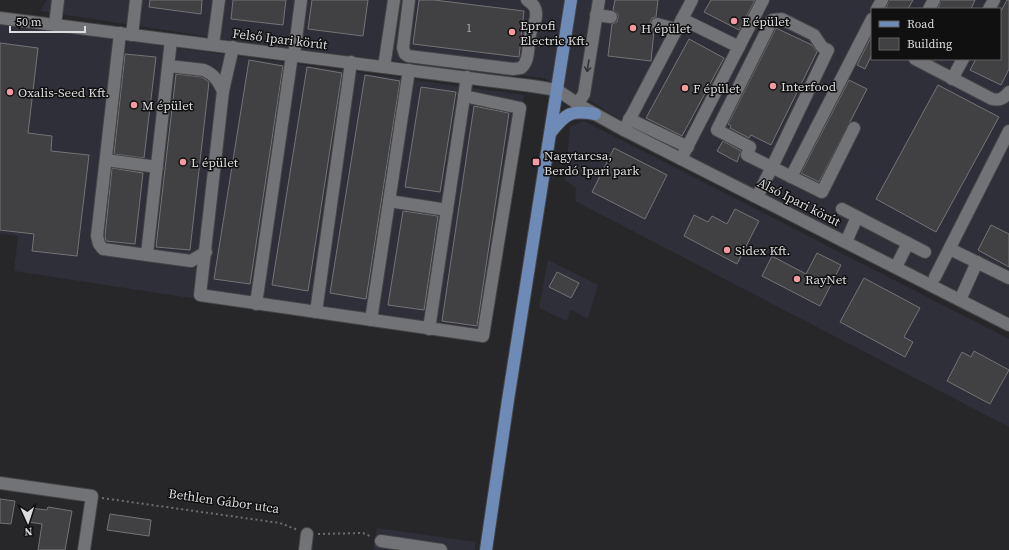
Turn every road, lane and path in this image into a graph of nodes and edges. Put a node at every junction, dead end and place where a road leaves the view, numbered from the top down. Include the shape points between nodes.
1 (58, 0) edge
2 (136, 0) edge
3 (219, 0) edge
4 (301, 0) edge
5 (394, 0) edge
6 (409, 0) edge
7 (527, 0) edge
8 (571, 0) edge
9 (599, 0) edge
10 (692, 0) edge
11 (763, 0) edge
12 (596, 15) junction
13 (611, 17) dead end
14 (0, 18) edge
15 (871, 21) edge
16 (657, 24) dead end
17 (679, 24) junction
18 (55, 25) junction
19 (126, 34) junction
20 (171, 40) junction
21 (213, 45) junction
22 (387, 45) junction
23 (739, 47) junction
24 (233, 48) junction
25 (402, 48) junction
26 (293, 55) junction
27 (916, 60) edge
28 (962, 60) edge
29 (351, 62) junction
30 (169, 66) junction
31 (384, 67) junction
32 (409, 70) junction
33 (467, 77) junction
34 (952, 79) junction
35 (556, 90) junction
36 (223, 91) junction
37 (1009, 92) edge
38 (464, 96) junction
39 (577, 104) junction
40 (595, 114) junction
41 (629, 118) junction
42 (854, 128) dead end
43 (624, 130) junction
44 (1009, 131) edge
45 (550, 134) junction
46 (688, 147) junction
47 (681, 159) junction
48 (106, 160) junction
49 (157, 167) junction
50 (772, 167) junction
51 (792, 177) junction
52 (757, 197) junction
53 (389, 201) junction
54 (842, 209) dead end
55 (447, 210) junction
56 (857, 217) junction
57 (846, 242) junction
58 (908, 243) junction
59 (950, 249) junction
60 (206, 252) junction
61 (925, 252) dead end
62 (147, 254) junction
63 (977, 262) junction
64 (896, 268) junction
65 (935, 277) dead end
66 (1009, 278) edge
67 (960, 300) junction
68 (256, 304) junction
69 (316, 312) junction
70 (371, 320) junction
71 (1009, 325) edge
72 (429, 329) junction
73 (0, 483) edge
74 (92, 496) junction
75 (307, 534) junction
76 (381, 541) joint
77 (394, 546) edge
78 (84, 550) edge
79 (305, 550) edge
80 (441, 550) edge
81 (486, 550) edge

1 - 18 street
2 - 19 street
3 - 21 street
4 - 26 street
5 - 22 street
6 - 25 street
7 - 25 street via 535,8 536,20 531,31 526,62 521,68 408,56
8 - 35 main road
9 - 12 street
10 - 17 street
11 - 23 street
12 - 13 street
12 -> 39 street via 584,94
14 - 18 street, Felső Ipari körút
15 - 51 street
16 - 17 street
17 - 23 street
17 - 41 street
18 - 19 street, Felső Ipari körút
19 - 20 street, Felső Ipari körút
19 - 48 street
20 - 21 street, Felső Ipari körút
20 - 30 street
21 - 24 street, Felső Ipari körút
22 - 25 street
22 - 31 street
23 - 46 street
24 - 26 street, Felső Ipari körút
24 - 36 street
26 - 29 street, Felső Ipari körút
26 - 68 street
27 - 34 street
28 - 34 street
29 - 31 street, Felső Ipari körút
29 - 69 street
30 - 36 street via 210,72 218,80
30 - 49 street
31 - 32 street, Felső Ipari körút
32 - 33 street, Felső Ipari körút
32 - 53 street
33 - 35 street, Felső Ipari körút
33 - 38 street
34 - 37 street via 992,99 1000,99
35 - 39 street, Alsó Ipari körút
35 - 45 main road
36 - 60 street
38 - 55 street
38 - 72 street via 520,108 483,336
39 - 40 street, Alsó Ipari körút
40 - 43 street, Alsó Ipari körút
40 - 45 main road via 567,114
41 - 43 street
41 - 46 street
42 - 51 street via 822,192
43 - 47 street, Alsó Ipari körút
44 - 59 street
45 - 81 main road
46 - 47 street
47 - 52 street, Alsó Ipari körút
48 - 49 street
48 - 62 street via 97,236 99,244 103,249
49 - 62 street
50 - 50 street via 828,50 822,47 814,36 782,18 772,20 717,130 750,147 747,154
50 - 51 street
50 - 52 street
52 - 57 street, Alsó Ipari körút
53 - 55 street
53 - 70 street
54 - 56 street
55 - 72 street
56 - 57 street
56 - 58 street
57 - 64 street, Alsó Ipari körút
58 - 61 street
58 - 64 street
59 - 63 street
59 - 65 street
60 - 62 street via 191,261
60 - 68 street via 200,295
63 - 66 street
63 - 67 street
64 - 67 street, Alsó Ipari körút
67 - 71 street, Alsó Ipari körút
68 - 69 street
69 - 70 street
70 - 72 street
73 - 74 street
74 - 75 path, Bethlen Gábor utca via 280,523
74 - 78 street
75 - 76 path, Bethlen Gábor utca via 363,533
75 - 79 street
76 - 77 street
77 - 80 street

